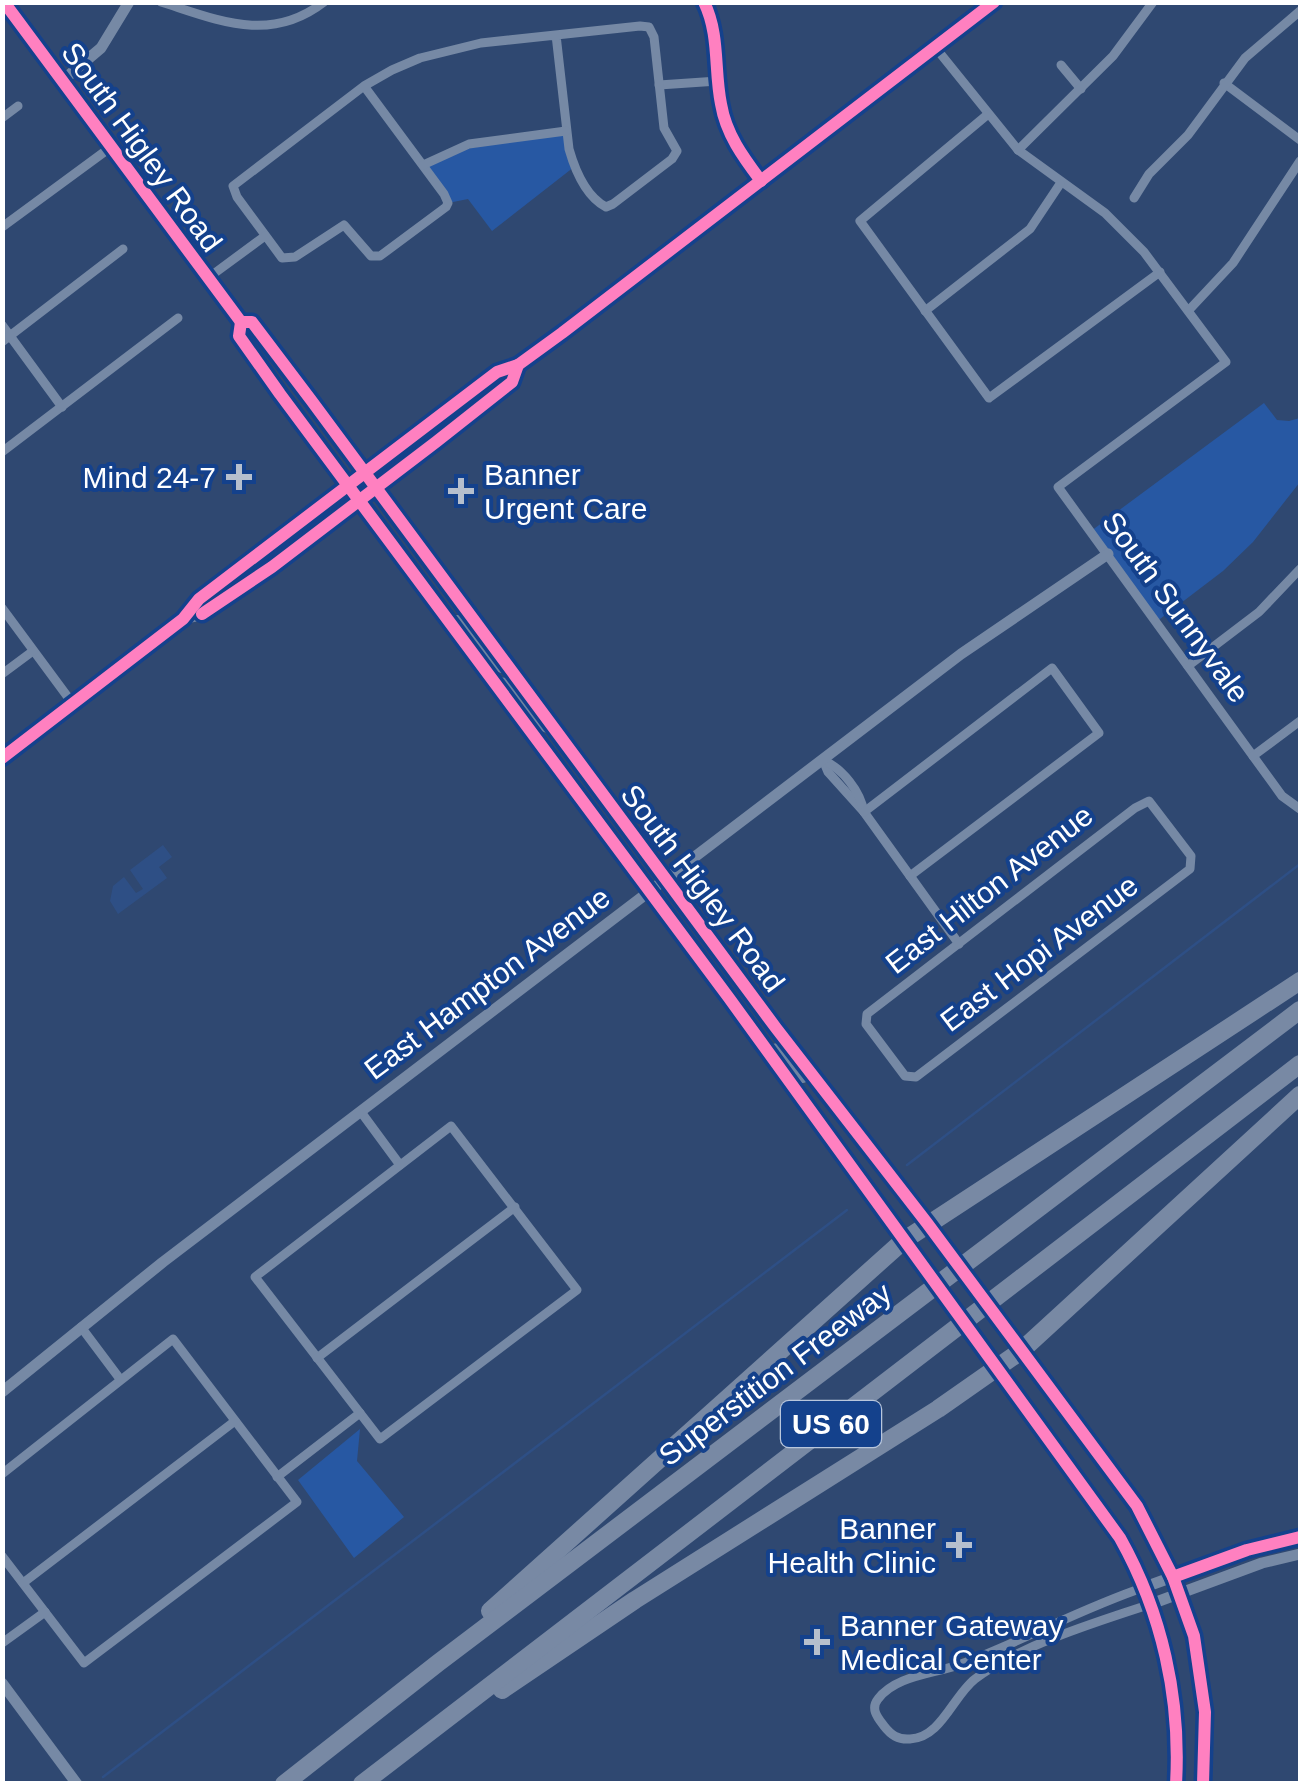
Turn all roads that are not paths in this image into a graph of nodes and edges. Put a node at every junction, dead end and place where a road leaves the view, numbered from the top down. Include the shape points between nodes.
1 (4, 2) edge
2 (129, 2) edge
3 (160, 2) edge
4 (324, 2) edge
5 (704, 2) edge
6 (994, 2) edge
7 (1153, 2) edge
8 (1296, 2) edge
9 (1300, 10) edge
10 (556, 35) junction
11 (935, 48) junction
12 (1061, 64) dead end
13 (62, 81) junction
14 (718, 81) junction
15 (1224, 83) junction
16 (658, 85) junction
17 (364, 86) junction
18 (1081, 89) junction
19 (18, 106) dead end
20 (987, 115) junction
21 (2, 118) edge
22 (566, 131) junction
23 (1300, 140) edge
24 (111, 147) junction
25 (1018, 150) junction
26 (1300, 161) edge
27 (422, 165) junction
28 (761, 181) junction
29 (1060, 184) junction
30 (1134, 198) dead end
31 (2, 227) edge
32 (265, 236) junction
33 (123, 248) dead end
34 (1160, 272) junction
35 (208, 278) junction
36 (1189, 310) junction
37 (925, 311) junction
38 (178, 318) dead end
39 (241, 322) junction
40 (2, 325) edge
41 (6, 338) edge
42 (518, 366) junction
43 (62, 407) junction
44 (2, 452) edge
45 (364, 471) junction
46 (347, 484) junction
47 (377, 488) junction
48 (359, 500) junction
49 (1108, 554) junction
50 (1300, 569) edge
51 (2, 608) edge
52 (442, 612) junction
53 (183, 619) junction
54 (33, 651) junction
55 (506, 665) junction
56 (1188, 666) junction
57 (2, 674) edge
58 (496, 682) junction
59 (73, 704) junction
60 (1300, 721) edge
61 (553, 729) junction
62 (1253, 756) junction
63 (2, 758) edge
64 (824, 760) junction
65 (1149, 801) joint
66 (1300, 808) edge
67 (864, 812) junction
68 (910, 876) junction
69 (665, 879) junction
70 (650, 891) junction
71 (959, 944) junction
72 (1300, 981) edge
73 (1300, 1010) edge
74 (864, 1020) joint
75 (767, 1051) junction
76 (1300, 1064) edge
77 (1300, 1095) edge
78 (360, 1112) junction
79 (850, 1124) junction
80 (400, 1165) junction
81 (515, 1208) junction
82 (928, 1223) junction
83 (902, 1241) junction
84 (80, 1327) junction
85 (1021, 1351) junction
86 (317, 1358) junction
87 (996, 1369) junction
88 (120, 1379) junction
89 (2, 1392) edge
90 (360, 1413) junction
91 (235, 1421) junction
92 (2, 1474) edge
93 (278, 1476) junction
94 (1300, 1537) edge
95 (1300, 1554) edge
96 (2, 1556) edge
97 (1173, 1577) junction
98 (23, 1583) junction
99 (1180, 1594) junction
100 (1148, 1595) junction
101 (45, 1612) junction
102 (2, 1643) edge
103 (438, 1663) junction
104 (2, 1683) edge
105 (78, 1784) edge
106 (284, 1784) edge
107 (363, 1784) edge
108 (1176, 1784) edge
109 (1203, 1784) edge

1 - 13 main road, South Higley Road
2 - 13 street via 102,48
3 - 4 street via 248,27 292,21
5 - 14 street
6 - 11 main road
7 - 18 street
8 - 9 street
9 - 15 street
10 - 16 street via 649,28
10 - 17 street via 447,49
10 - 22 street
11 - 20 street
11 - 28 main road
12 - 18 street
13 - 24 main road, South Higley Road
14 - 16 street
14 - 28 street via 726,126
15 - 23 street
15 - 30 street
16 - 22 street via 664,128 677,151 606,206 574,167
17 - 27 street
17 - 32 street via 233,186
18 - 25 street
19 - 21 street
20 - 25 street
20 - 37 street via 860,221
22 - 27 street via 470,144
24 - 31 street
24 - 35 main road, South Higley Road
25 - 29 street
26 - 36 street via 1233,263
27 - 32 street via 448,203 380,256 370,256 344,224 287,259
28 - 42 main road
29 - 34 street via 1104,213
29 - 37 street via 1030,229
32 - 35 street
33 - 41 street
34 - 36 street
34 - 37 street via 989,398
35 - 39 main road, South Higley Road
36 - 49 street, South Sunnyvale via 1226,362 1058,487
38 - 43 street
39 - 45 main road, South Higley Road via 252,322
39 - 46 main road, South Higley Road via 239,336
40 - 41 street
41 - 43 street
42 - 45 main road via 497,372
42 - 47 main road via 512,382
43 - 44 street
45 - 46 main road
45 - 47 main road, South Higley Road
46 - 48 main road, South Higley Road
46 - 53 main road
47 - 48 main road
47 - 55 main road, South Higley Road
48 - 52 main road, South Higley Road
48 - 53 main road via 208,612
49 - 56 street, South Sunnyvale
49 - 64 street, East Hampton Avenue via 961,654
50 - 56 street via 1259,612
51 - 54 street
52 - 55 main road via 462,624 495,665
52 - 58 main road, South Higley Road
53 - 59 main road
54 - 57 street
54 - 59 street
55 - 61 main road, South Higley Road
56 - 62 street, South Sunnyvale
58 - 61 main road via 508,684 537,723
58 - 70 main road, South Higley Road
59 - 63 main road
60 - 62 street
61 - 69 main road, South Higley Road
62 - 66 street, South Sunnyvale via 1282,796
64 - 67 street via 862,800
64 - 69 street, East Hampton Avenue
65 - 71 street, East Hilton Avenue
65 - 74 street, East Hopi Avenue via 1192,856 1175,881 912,1078
67 - 68 street
67 - 68 street via 1052,668 1099,733
68 - 71 street
69 - 70 street, East Hampton Avenue
69 - 79 main road, South Higley Road
70 - 75 main road, South Higley Road
70 - 78 street, East Hampton Avenue
71 - 74 street, East Hilton Avenue
72 - 82 highway
73 - 103 highway, Superstition Freeway / US 60
75 - 79 main road via 784,1054 829,1111
75 - 83 main road, South Higley Road
76 - 107 highway, US 60
77 - 85 highway
78 - 80 street
78 - 84 street, East Hampton Avenue
79 - 82 main road, South Higley Road
80 - 81 street via 451,1126
80 - 86 street via 256,1276
81 - 86 street
81 - 90 street via 578,1290 380,1439
82 - 83 highway
82 - 85 main road, South Higley Road
83 - 87 main road, South Higley Road
83 - 103 highway via 449,1646
84 - 88 street
84 - 89 street, East Hampton Avenue
85 - 87 highway
85 - 97 main road, South Higley Road via 1125,1490
86 - 90 street
87 - 100 main road, South Higley Road via 1110,1524
87 - 107 highway
88 - 91 street via 173,1339
88 - 92 street
90 - 93 street
91 - 93 street
91 - 98 street
93 - 101 street via 297,1502 84,1663
94 - 97 street
95 - 99 street
96 - 98 street
97 - 99 main road, South Higley Road
97 - 100 street
98 - 101 street
99 - 100 street
99 - 109 main road, South Higley Road via 1204,1694
100 - 100 street via 1040,1628 900,1683 878,1699 876,1716 892,1735 922,1737 988,1670
100 - 108 main road, South Higley Road via 1172,1694
101 - 102 street
103 - 106 highway, Superstition Freeway / US 60
104 - 105 street

